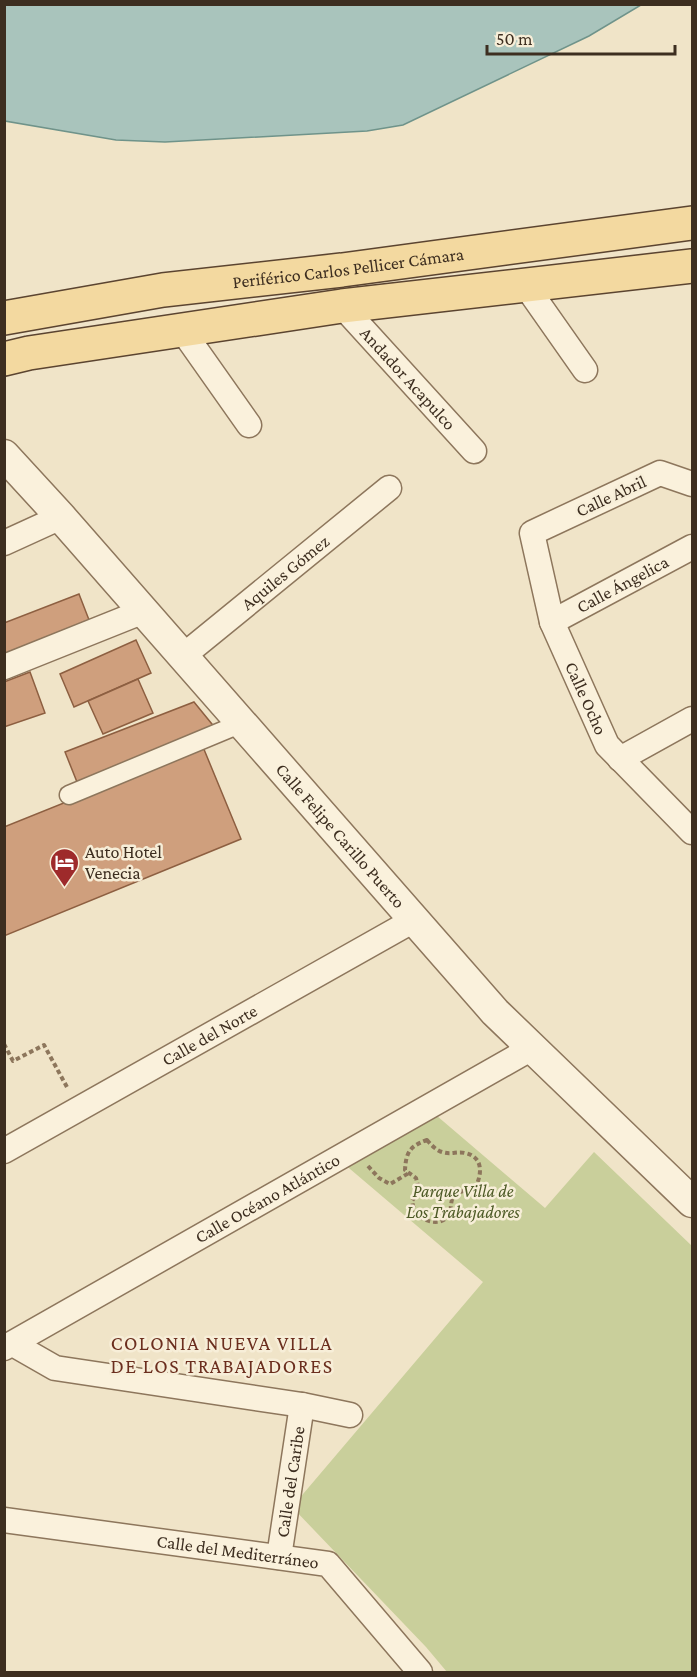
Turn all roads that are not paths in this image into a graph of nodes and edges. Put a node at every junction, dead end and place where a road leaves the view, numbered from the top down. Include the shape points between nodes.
1 (693, 223) edge
2 (693, 266) edge
3 (526, 286) junction
4 (342, 306) junction
5 (4, 318) edge
6 (182, 330) junction
7 (7, 364) edge
8 (585, 370) dead end
9 (249, 425) dead end
10 (474, 451) dead end
11 (4, 455) edge
12 (693, 484) edge
13 (389, 488) dead end
14 (61, 517) junction
15 (532, 533) joint
16 (4, 543) edge
17 (693, 547) edge
18 (144, 611) junction
19 (552, 622) junction
20 (183, 656) junction
21 (4, 668) edge
22 (693, 719) edge
23 (242, 723) junction
24 (620, 759) junction
25 (69, 795) dead end
26 (693, 832) edge
27 (414, 920) junction
28 (532, 1048) junction
29 (4, 1152) edge
30 (693, 1202) edge
31 (9, 1346) edge
32 (302, 1405) junction
33 (350, 1415) dead end
34 (4, 1520) edge
35 (279, 1557) junction
36 (420, 1672) edge

1 - 5 main road, Periférico Carlos Pellicer Cámara via 163,290
2 - 3 main road, Periférico Carlos Pellicer Cámara
3 - 4 main road, Periférico Carlos Pellicer Cámara
3 - 8 street
4 - 6 main road, Periférico Carlos Pellicer Cámara
4 - 10 street, Andador Acapulco
6 - 7 main road, Periférico Carlos Pellicer Cámara
6 - 9 street
11 - 14 street, Calle Felipe Carillo Puerto
12 - 15 street, Calle Abril via 660,473
13 - 20 street, Aquiles Gómez
14 - 16 street
14 - 18 street, Calle Felipe Carillo Puerto
15 - 19 street, Calle Ocho
17 - 19 street, Calle Ángelica
18 - 20 street, Calle Felipe Carillo Puerto
18 - 21 street
19 - 24 street, Calle Ocho via 607,745
20 - 23 street, Calle Felipe Carillo Puerto
22 - 24 street
23 - 25 street
23 - 27 street, Calle Felipe Carillo Puerto
24 - 26 street, Calle Ocho
27 - 28 street, Calle Felipe Carillo Puerto
27 - 29 street, Calle del Norte
28 - 30 street, Calle Felipe Carillo Puerto
28 - 31 street, Calle Océano Atlántico
31 - 32 street, Calle del Caribe via 55,1368
32 - 33 street, Calle del Caribe
32 - 35 street, Calle del Caribe
34 - 35 street, Calle del Mediterráneo
35 - 36 street, Calle del Mediterráneo via 328,1564

